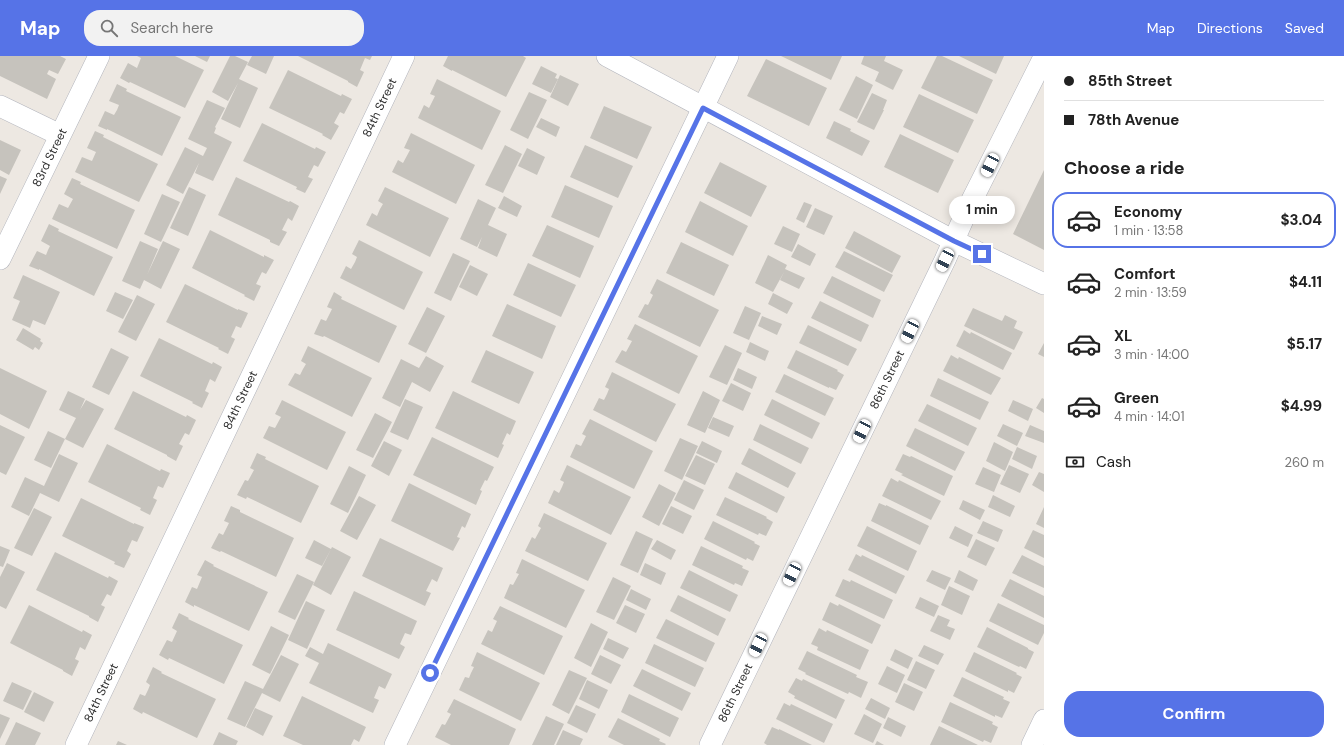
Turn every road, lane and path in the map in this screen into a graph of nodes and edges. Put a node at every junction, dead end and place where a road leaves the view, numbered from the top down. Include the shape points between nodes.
1 (99, 56) edge
2 (404, 56) edge
3 (607, 56) edge
4 (728, 56) edge
5 (1044, 57) edge
6 (0, 106) edge
7 (703, 108) junction
8 (60, 135) junction
9 (954, 241) junction
10 (0, 259) edge
11 (1044, 284) edge
12 (1044, 720) edge
13 (76, 745) edge
14 (395, 745) edge
15 (710, 745) edge
16 (1032, 745) edge

1 - 8 street, 83rd Street
2 - 13 street, 84th Street
3 - 7 street
4 - 7 street
5 - 9 street, 86th Street
6 - 8 street
7 - 9 street
7 - 14 street
8 - 10 street, 83rd Street
9 - 11 street
9 - 15 street, 86th Street
12 - 16 street

